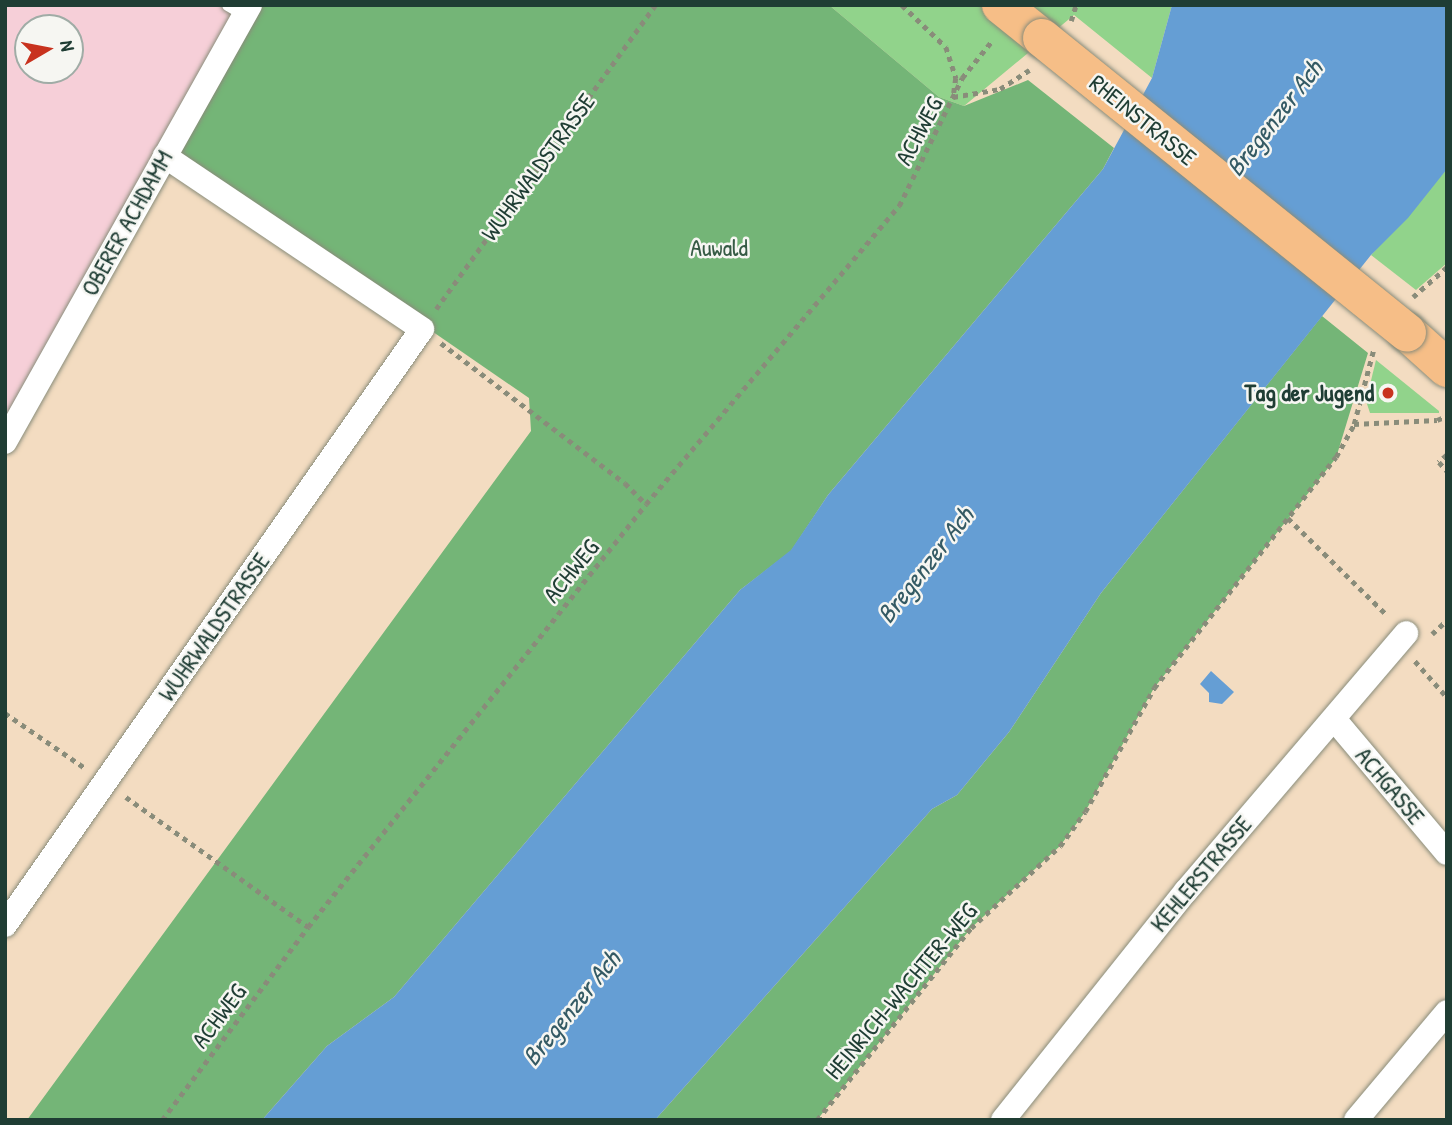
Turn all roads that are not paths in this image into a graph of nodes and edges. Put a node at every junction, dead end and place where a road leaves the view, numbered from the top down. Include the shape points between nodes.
1 (1001, 5) edge
2 (241, 8) edge
3 (165, 156) junction
4 (1447, 368) edge
5 (5, 442) edge
6 (1402, 637) road end
7 (1334, 719) junction
8 (1447, 853) edge
9 (5, 925) edge
10 (1447, 1012) edge
11 (1003, 1120) edge
12 (1356, 1120) edge

1 - 4 main road, RHEINSTRASSE, bridge via 1057,29
2 - 3 street, OBERER ACHDAMM
3 - 5 street, OBERER ACHDAMM
3 - 9 street, WUHRWALDSTRASSE via 422,329
6 - 7 street, KEHLERSTRASSE
7 - 8 street, ACHGASSE
7 - 11 street, KEHLERSTRASSE via 1186,891
10 - 12 street

